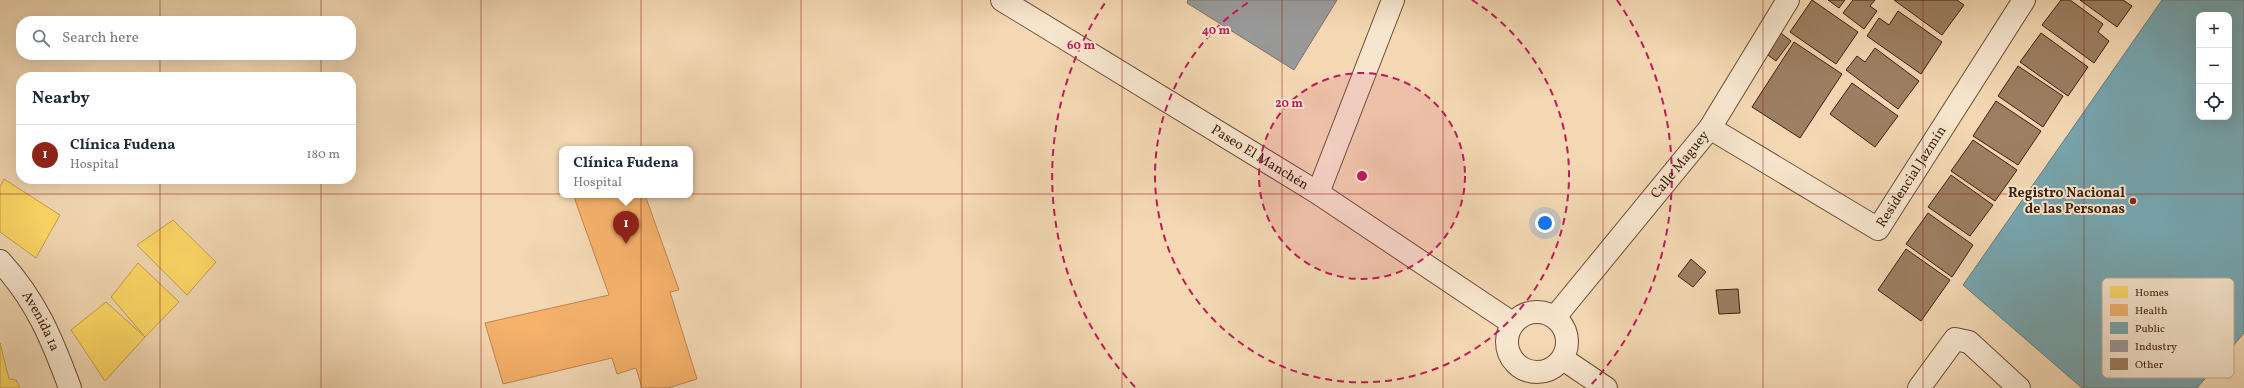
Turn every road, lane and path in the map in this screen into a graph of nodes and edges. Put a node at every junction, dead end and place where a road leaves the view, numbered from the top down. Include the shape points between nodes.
1 (1002, 0) edge
2 (1393, 0) edge
3 (1788, 0) edge
4 (2024, 0) edge
5 (1710, 128) junction
6 (1318, 193) junction
7 (0, 261) edge
8 (1555, 317) junction
9 (1512, 323) junction
10 (1555, 372) edge
11 (70, 388) edge
12 (1606, 388) edge
13 (1919, 388) edge
14 (2020, 388) edge

1 - 6 street, Paseo El Manchén
2 - 6 street
3 - 5 street, Calle Maguey
4 - 5 street, Residencial Jazmín via 1878,229
5 - 8 street, Calle Maguey
6 - 9 street, Paseo El Manchén
7 - 11 street, Avenida 1a via 18,281 42,318
8 - 9 street via 1541,311 1525,313
8 - 10 street via 1568,336
9 - 10 street via 1506,342 1513,361 1530,372
10 - 12 street
13 - 14 street via 1955,339 1969,342

